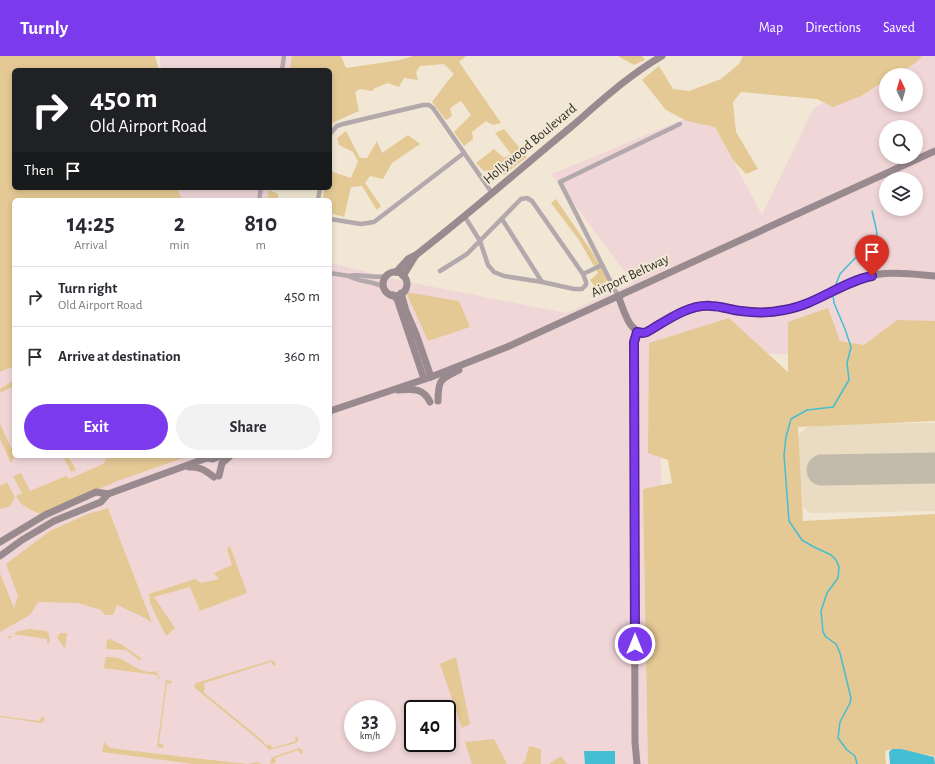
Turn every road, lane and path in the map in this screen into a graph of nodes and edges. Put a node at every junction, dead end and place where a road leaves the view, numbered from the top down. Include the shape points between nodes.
1 (284, 56) edge
2 (662, 56) edge
3 (282, 68) edge
4 (680, 124) dead end
5 (332, 132) edge
6 (935, 150) edge
7 (464, 153) junction
8 (492, 193) junction
9 (465, 217) junction
10 (332, 219) edge
11 (502, 219) junction
12 (480, 241) junction
13 (416, 255) junction
14 (602, 265) junction
15 (440, 271) dead end
16 (396, 272) junction
17 (332, 273) edge
18 (583, 274) junction
19 (349, 276) junction
20 (386, 276) junction
21 (403, 276) junction
22 (935, 276) edge
23 (542, 282) junction
24 (383, 287) junction
25 (401, 293) junction
26 (393, 295) junction
27 (618, 296) junction
28 (637, 332) junction
29 (409, 333) junction
30 (507, 346) junction
31 (422, 350) junction
32 (428, 378) junction
33 (386, 391) junction
34 (438, 401) dead end
35 (430, 402) dead end
36 (332, 410) edge
37 (192, 458) edge
38 (208, 458) edge
39 (226, 458) edge
40 (184, 467) junction
41 (108, 494) junction
42 (0, 542) edge
43 (0, 556) edge
44 (637, 764) edge

1 - 3 street
2 - 8 street, Hollywood Boulevard via 641,69
4 - 14 street via 560,182
5 - 7 street via 343,124 429,105
6 - 27 street, Airport Beltway
7 - 8 street
7 - 10 street via 374,222 361,224
8 - 9 street, Hollywood Boulevard
9 - 12 street
9 - 13 street, Hollywood Boulevard
11 - 12 street
11 - 18 street via 521,199 532,200
11 - 23 street
12 - 15 street via 467,254
12 - 23 street via 488,265 494,272
13 - 16 street, Hollywood Boulevard via 408,259
13 - 21 street, Hollywood Boulevard
14 - 18 street
14 - 27 street
16 - 20 street
16 - 21 street
17 - 19 street
18 - 23 street via 586,286 582,289
19 - 20 street
19 - 24 street via 354,280 375,282
20 - 24 street
21 - 25 street via 406,284
22 - 28 street via 881,274 863,278 812,302 785,310 756,312 700,306 676,315 647,332
24 - 26 street
25 - 26 street
25 - 31 street
26 - 29 street via 397,299
27 - 28 street via 630,325
27 - 30 street, Airport Beltway
28 - 44 street via 634,342
29 - 31 street via 418,349
29 - 32 street
30 - 32 street, Airport Beltway
30 - 34 street via 496,354 456,371 440,382
31 - 32 street
32 - 33 street, Airport Beltway
33 - 35 street via 422,391
33 - 36 street, Airport Beltway
37 - 40 street
38 - 40 street
39 - 40 street via 216,476 202,468
40 - 41 street
41 - 42 street via 96,492 50,512
41 - 43 street via 102,502 54,521

